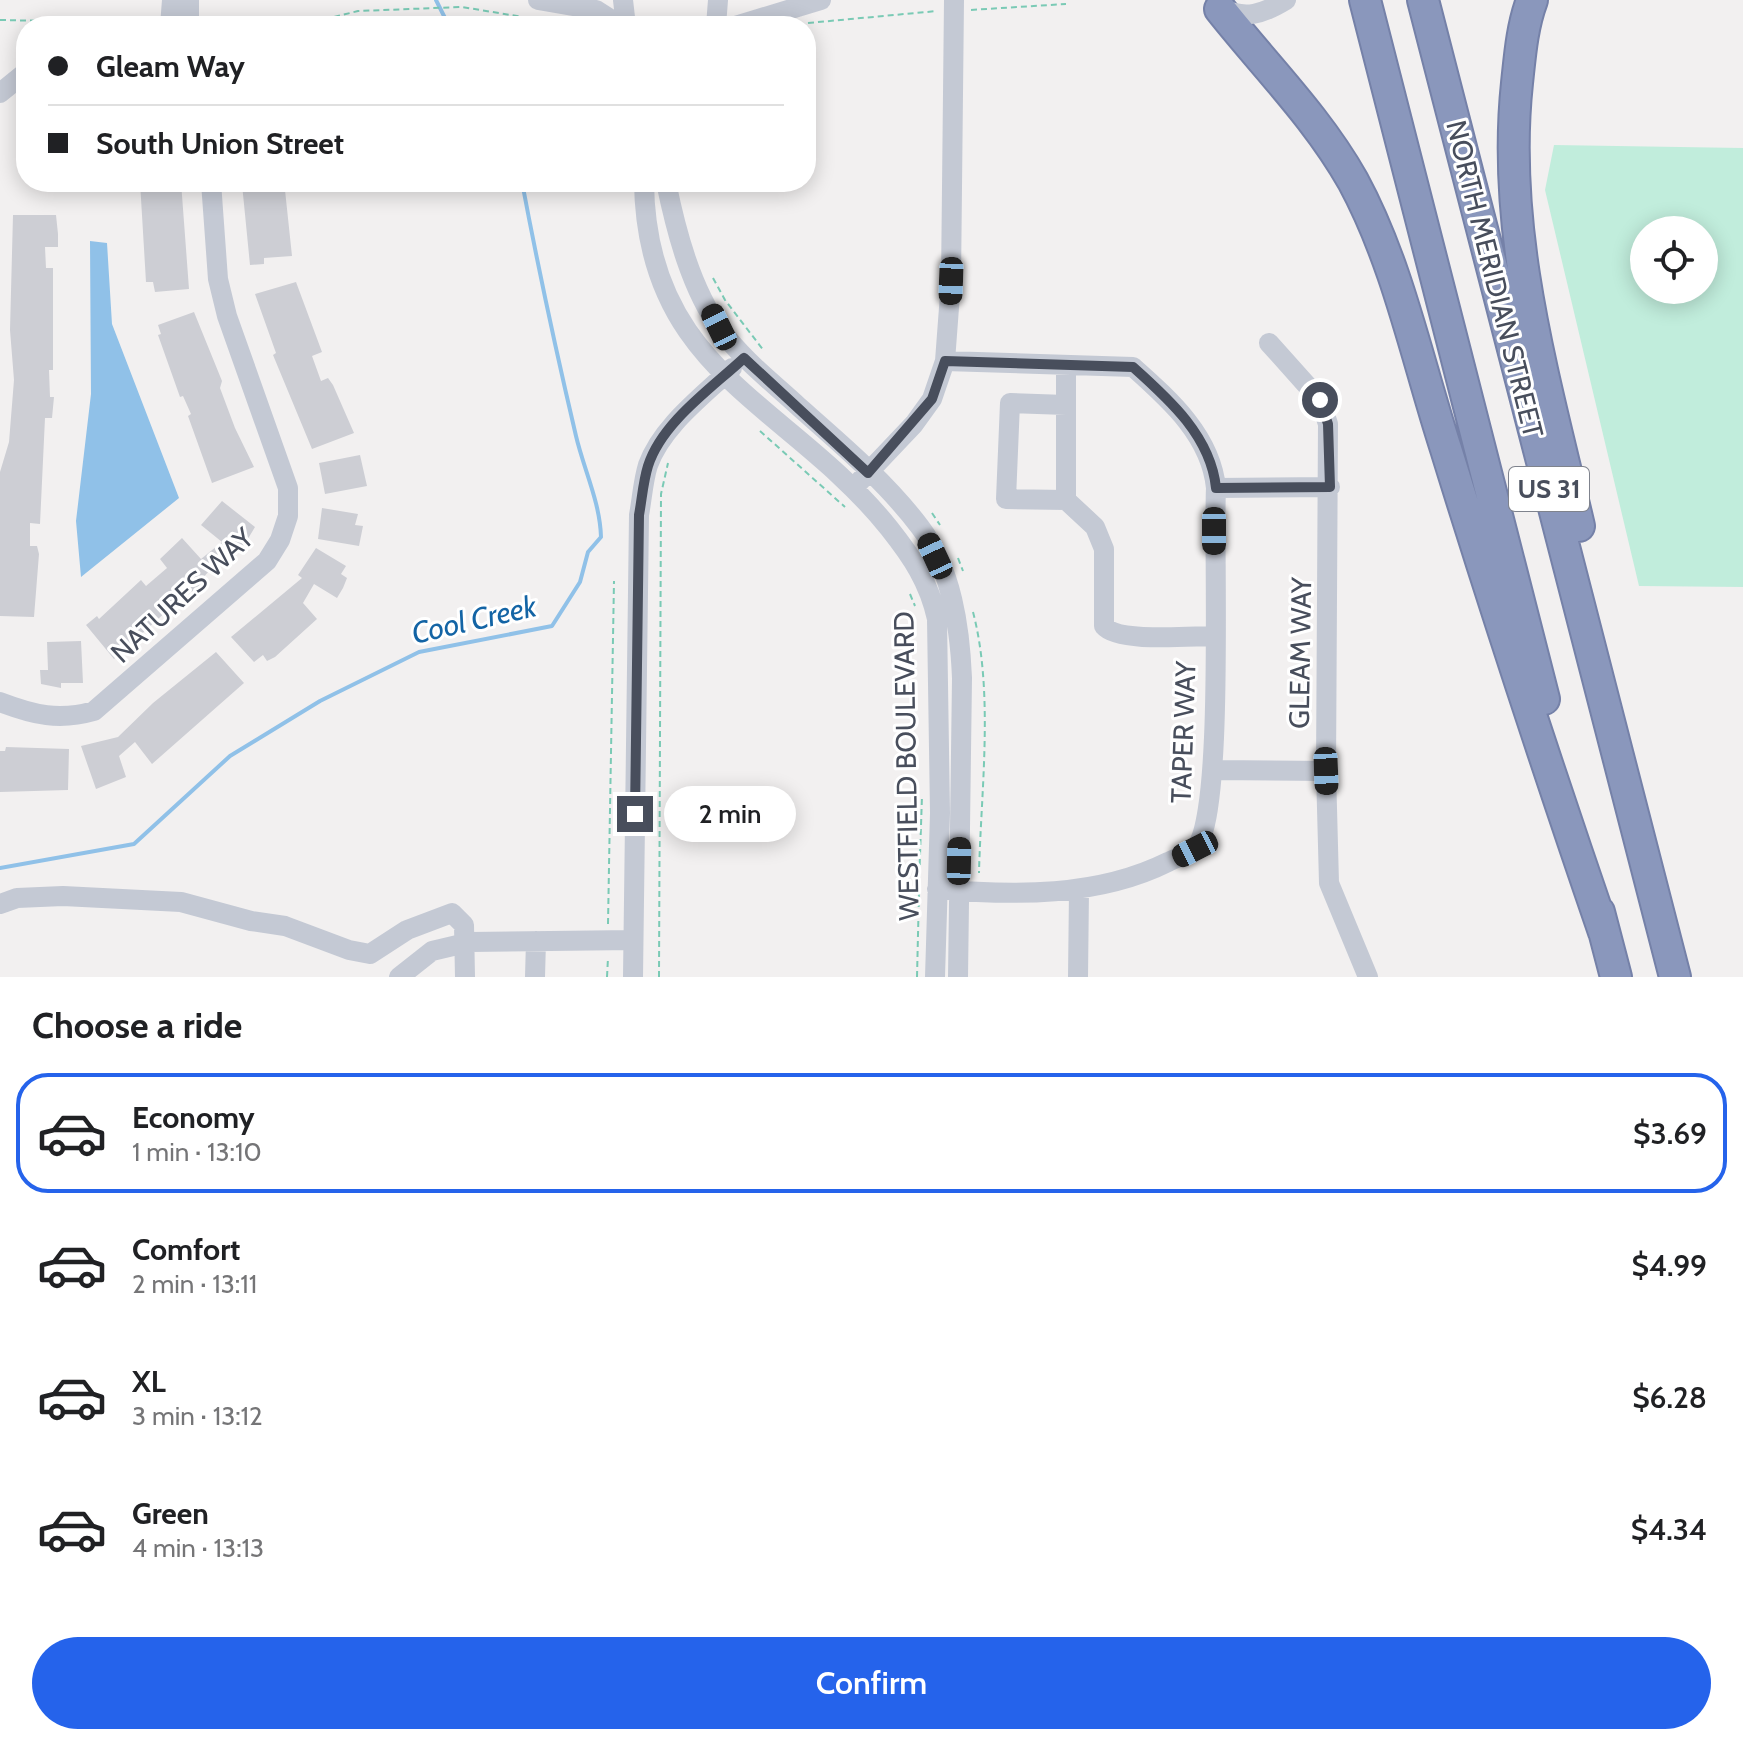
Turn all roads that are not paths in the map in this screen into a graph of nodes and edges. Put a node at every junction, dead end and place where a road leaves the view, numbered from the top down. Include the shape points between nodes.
1 (538, 0) edge
2 (821, 0) edge
3 (1286, 0) edge
4 (1365, 0) edge
5 (1423, 0) edge
6 (1532, 0) edge
7 (1216, 4) edge
8 (954, 5) edge
9 (606, 16) edge
10 (768, 16) edge
11 (16, 80) edge
12 (0, 93) edge
13 (212, 192) edge
14 (645, 192) edge
15 (668, 192) edge
16 (1269, 343) dead end
17 (744, 358) junction
18 (945, 361) junction
19 (1066, 365) junction
20 (723, 377) junction
21 (1066, 405) junction
22 (868, 473) junction
23 (1330, 487) junction
24 (1216, 488) junction
25 (849, 497) junction
26 (1066, 500) junction
27 (1214, 636) junction
28 (0, 702) edge
29 (1213, 770) junction
30 (1326, 771) junction
31 (937, 889) junction
32 (968, 891) junction
33 (1079, 891) junction
34 (0, 904) edge
35 (1604, 932) junction
36 (633, 940) junction
37 (536, 941) junction
38 (466, 943) junction
39 (399, 977) edge
40 (465, 977) edge
41 (535, 977) edge
42 (633, 977) edge
43 (935, 977) edge
44 (958, 977) edge
45 (1078, 977) edge
46 (1368, 977) edge
47 (1616, 977) edge
48 (1676, 977) edge

1 - 9 street
2 - 10 street
3 - 7 street via 1256,15
4 - 35 highway, NORTH MERIDIAN STREET / US 31
5 - 48 highway, NORTH MERIDIAN STREET / US 31
6 - 48 highway via 1522,34 1513,121 1516,227
7 - 35 highway via 1327,140 1374,226 1426,376 1526,707
8 - 18 street
11 - 12 street
13 - 28 street, NATURES WAY via 218,279 227,316 288,488 288,516 280,540 233,594 94,711 44,717
14 - 20 street, WESTFIELD BOULEVARD via 653,258 669,299
15 - 17 street, WESTFIELD BOULEVARD via 674,225 696,281 719,327
16 - 23 street, GLEAM WAY via 1320,400 1328,424
17 - 20 street
17 - 22 street, WESTFIELD BOULEVARD
18 - 19 street, TAPER WAY
18 - 22 street via 932,399
19 - 21 street
19 - 24 street, TAPER WAY via 1133,367 1205,444
20 - 25 street, WESTFIELD BOULEVARD
20 - 36 street via 664,437 649,463 639,515
21 - 26 street
21 - 26 street via 1010,403 1006,499
22 - 25 street
22 - 32 street, WESTFIELD BOULEVARD via 922,528 948,584 960,640
23 - 24 street
23 - 30 street, GLEAM WAY
24 - 27 street, TAPER WAY
25 - 31 street, WESTFIELD BOULEVARD via 916,562 932,594 937,619
26 - 27 street via 1095,527 1104,549 1104,626 1110,633
27 - 29 street, TAPER WAY
29 - 30 street
29 - 33 street, TAPER WAY via 1206,832 1195,849 1149,872
30 - 46 street, GLEAM WAY via 1329,883
31 - 32 street, TAPER WAY
31 - 43 street, WESTFIELD BOULEVARD
32 - 33 street, TAPER WAY
32 - 44 street, WESTFIELD BOULEVARD
33 - 45 street
34 - 38 street via 63,896 181,902 285,926 370,954 407,930 452,913 464,925
35 - 47 highway, NORTH MERIDIAN STREET / US 31
36 - 37 street
36 - 42 street
37 - 38 street
37 - 41 street
38 - 39 street via 432,951
38 - 40 street

